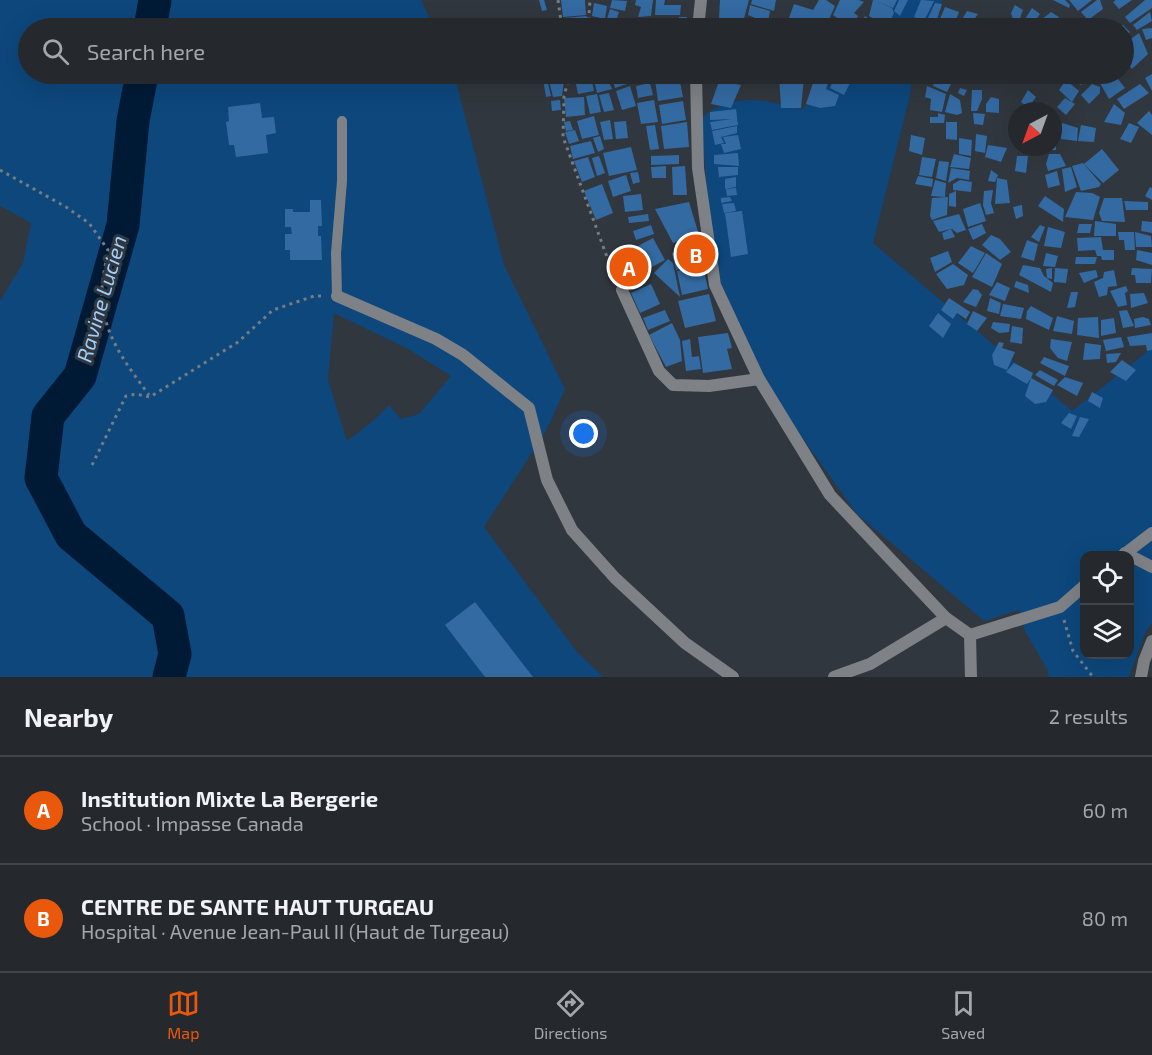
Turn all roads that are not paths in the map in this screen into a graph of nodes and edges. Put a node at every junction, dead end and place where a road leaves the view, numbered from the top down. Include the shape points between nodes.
1 (701, 0) edge
2 (699, 18) edge
3 (696, 84) edge
4 (342, 122) dead end
5 (622, 290) road end
6 (337, 296) joint
7 (759, 379) junction
8 (1152, 533) edge
9 (1128, 551) edge
10 (1134, 559) edge
11 (1152, 567) edge
12 (1080, 590) edge
13 (946, 618) junction
14 (970, 635) junction
15 (1152, 641) edge
16 (733, 677) edge
17 (834, 677) edge
18 (971, 677) edge
19 (1142, 677) edge

1 - 2 street
3 - 7 street via 698,168 715,285
4 - 6 lane
5 - 7 street via 660,371 673,385 709,386
6 - 16 street via 436,339 463,355 529,408 547,480 572,530 615,578 685,642
7 - 13 street via 830,495
8 - 9 street
10 - 11 street
12 - 14 street via 1060,607
13 - 14 street
13 - 17 street via 870,664
14 - 18 street
15 - 19 street

